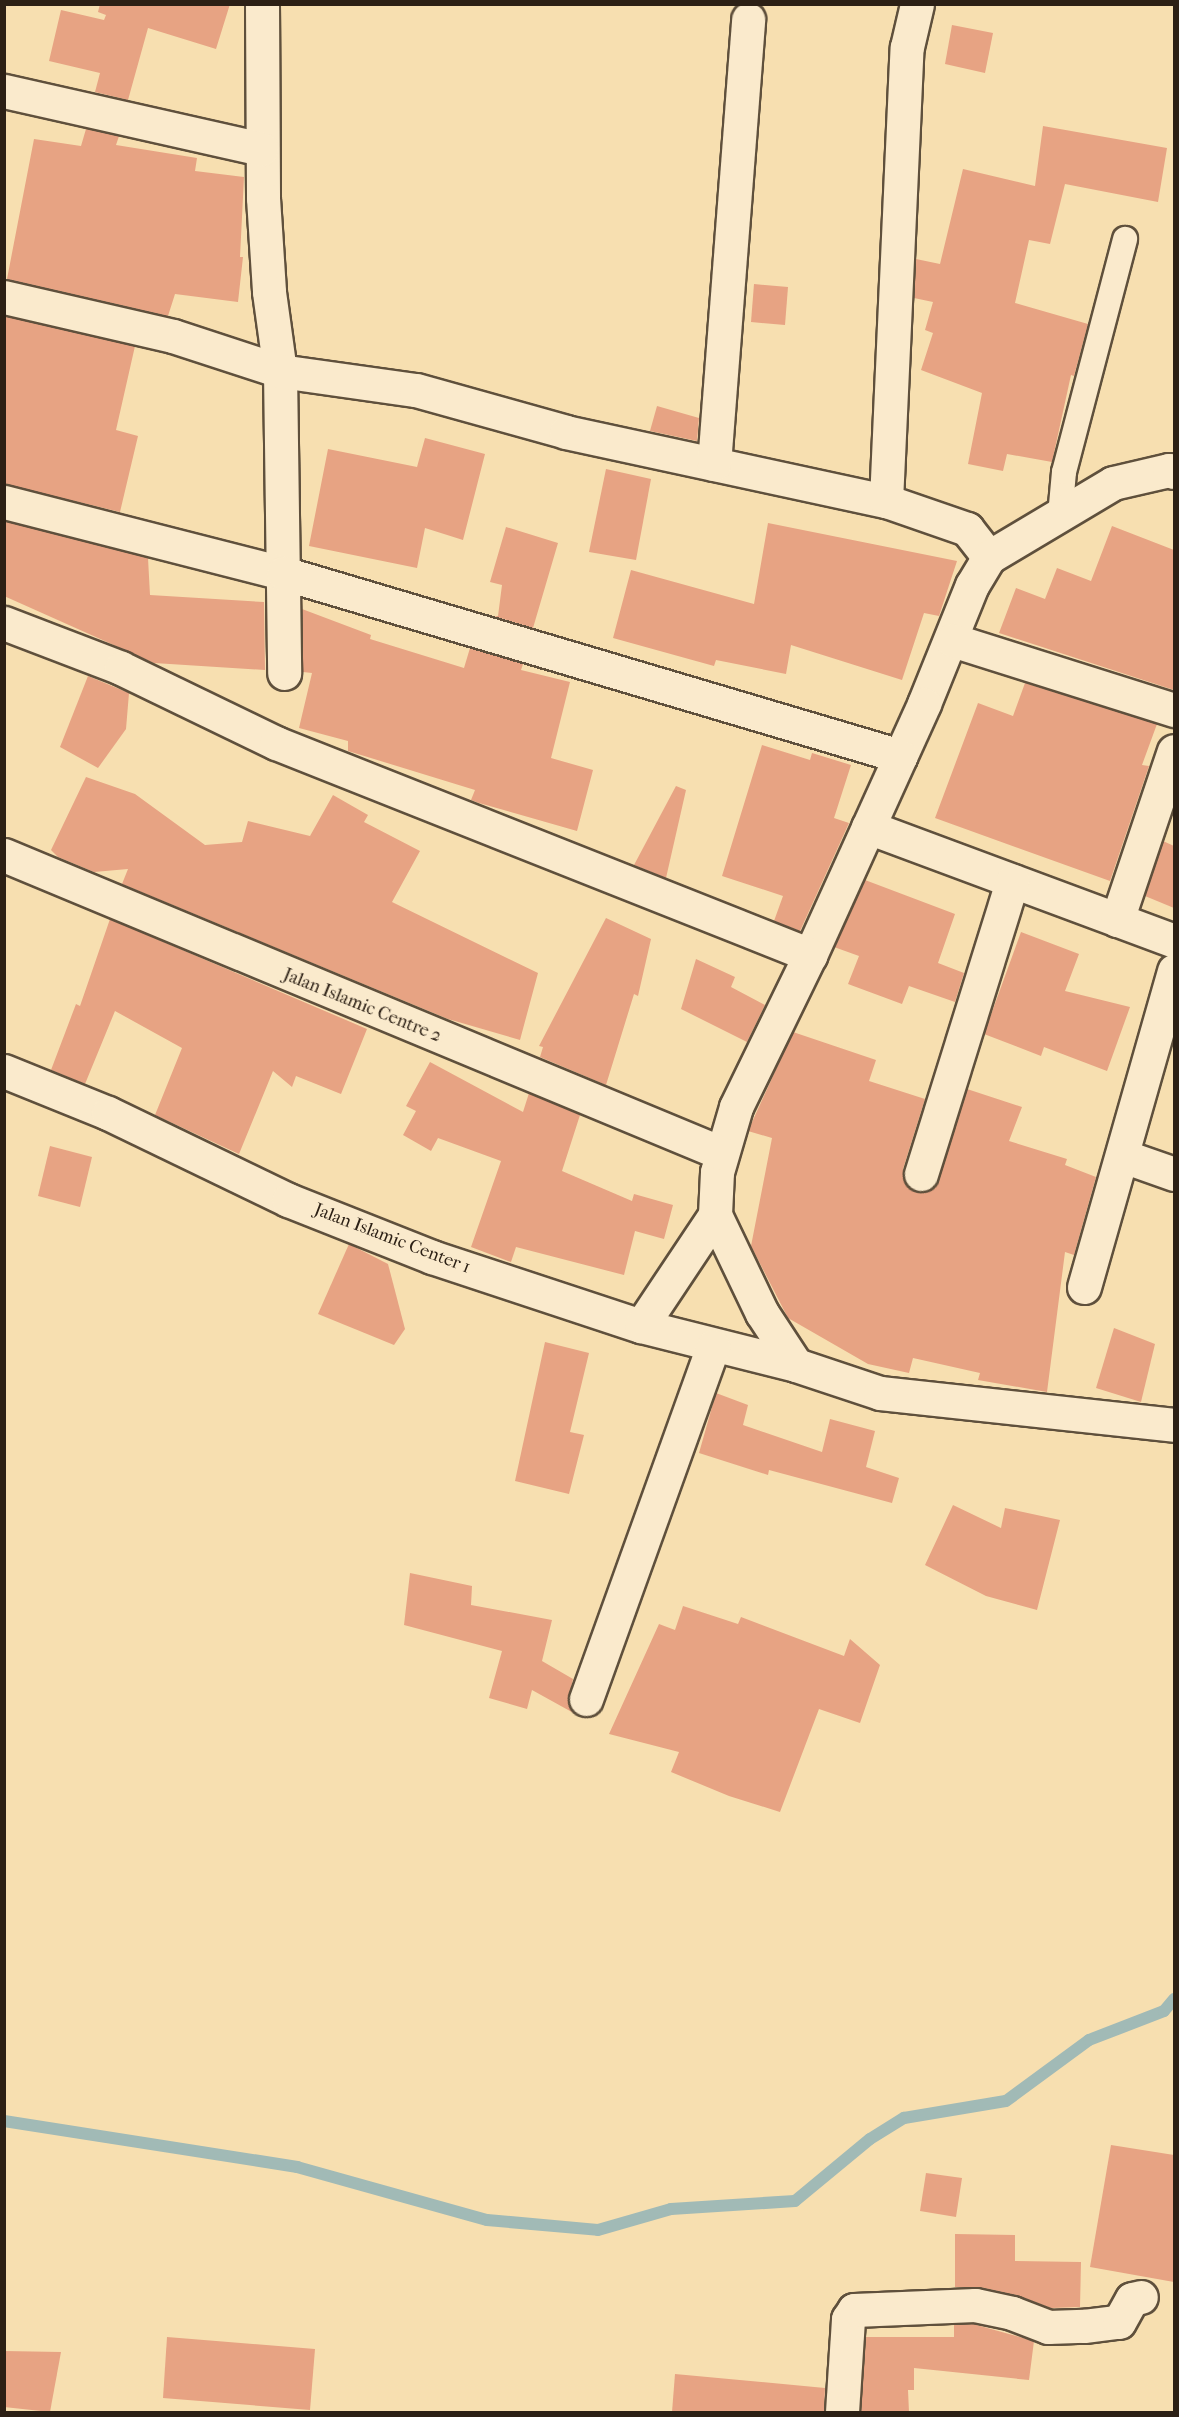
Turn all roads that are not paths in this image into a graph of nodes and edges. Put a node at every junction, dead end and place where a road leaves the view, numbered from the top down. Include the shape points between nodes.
1 (262, 4) edge
2 (917, 4) edge
3 (748, 19) dead end
4 (4, 91) edge
5 (262, 149) junction
6 (1125, 239) dead end
7 (4, 297) edge
8 (280, 371) junction
9 (714, 464) junction
10 (1173, 464) edge
11 (4, 501) edge
12 (885, 501) junction
13 (1060, 516) junction
14 (989, 557) junction
15 (283, 573) junction
16 (4, 623) edge
17 (951, 640) junction
18 (284, 674) dead end
19 (1174, 710) edge
20 (1174, 751) edge
21 (900, 756) junction
22 (868, 827) junction
23 (4, 855) edge
24 (1012, 881) junction
25 (1116, 920) junction
26 (1174, 940) edge
27 (810, 955) junction
28 (1174, 971) edge
29 (4, 1071) edge
30 (721, 1154) junction
31 (1123, 1156) junction
32 (921, 1174) dead end
33 (1174, 1174) edge
34 (715, 1215) junction
35 (1084, 1287) dead end
36 (641, 1326) junction
37 (713, 1346) junction
38 (796, 1365) junction
39 (1174, 1425) edge
40 (586, 1698) dead end
41 (1141, 2297) dead end
42 (842, 2412) edge

1 - 5 street
2 - 12 street via 907,47
3 - 9 street
4 - 5 street
5 - 8 street via 268,292
6 - 13 lane via 1064,472
7 - 8 street via 173,336
8 - 9 street via 416,390 567,432
8 - 15 street
9 - 12 street
10 - 13 street via 1113,483
11 - 15 street
12 - 14 street via 967,529
13 - 14 street
14 - 17 street via 972,585
15 - 18 street
15 - 21 street
16 - 27 street via 121,668 276,743
17 - 19 street
17 - 21 street
20 - 25 street
21 - 22 street
22 - 24 street
22 - 27 street
23 - 30 street, Jalan Islamic Centre 2
24 - 25 street
24 - 32 street
25 - 26 street
27 - 30 street via 736,1107
28 - 31 street
29 - 36 street, Jalan Islamic Center 1 via 108,1113 299,1204 432,1257
30 - 34 street
31 - 33 street
31 - 35 street
34 - 36 street
34 - 38 street via 762,1313
36 - 37 street, Jalan Islamic Center 1
37 - 38 street, Jalan Islamic Center 1
37 - 40 street
38 - 39 street, Jalan Islamic Center 1 via 880,1393
41 - 42 street via 1129,2303 1119,2322 1084,2326 1047,2326 975,2305 854,2310 848,2319

